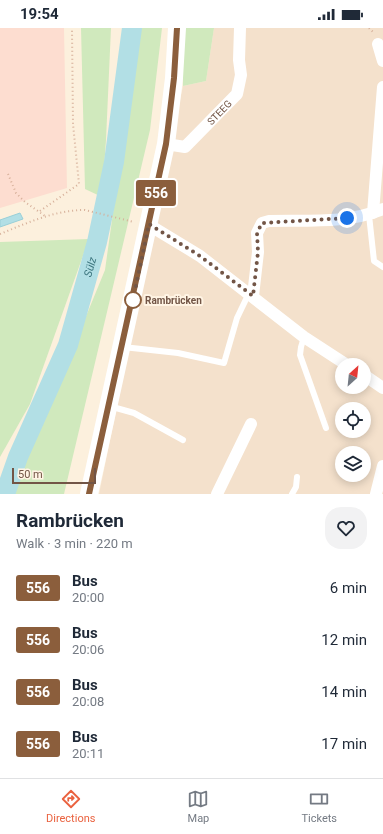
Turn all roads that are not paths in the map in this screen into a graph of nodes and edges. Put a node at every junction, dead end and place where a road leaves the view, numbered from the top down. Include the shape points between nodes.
1 (177, 28) edge
2 (240, 28) edge
3 (378, 44) dead end
4 (383, 61) edge
5 (383, 87) edge
6 (166, 144) junction
7 (375, 212) edge
8 (143, 224) junction
9 (383, 267) edge
10 (251, 294) junction
11 (304, 337) junction
12 (122, 347) junction
13 (336, 358) edge
14 (371, 380) edge
15 (383, 388) edge
16 (109, 406) junction
17 (250, 424) dead end
18 (326, 428) dead end
19 (183, 440) dead end
20 (383, 466) edge
21 (297, 477) dead end
22 (89, 494) edge
23 (216, 494) edge
24 (292, 494) edge
25 (376, 494) edge

1 - 6 main road
2 - 6 street, STEEG via 241,75 237,94 185,147
3 - 4 street
5 - 7 street
6 - 8 main road
7 - 9 lane via 374,261
7 - 10 street via 333,220 262,223 257,233 258,252
8 - 10 street via 200,256
8 - 12 main road
10 - 11 street
10 - 12 lane via 237,318 224,363 178,353
11 - 13 street
11 - 18 lane via 300,355
12 - 16 main road
14 - 15 street
16 - 19 lane via 134,413
16 - 22 main road
17 - 23 street
20 - 25 street
21 - 24 lane

